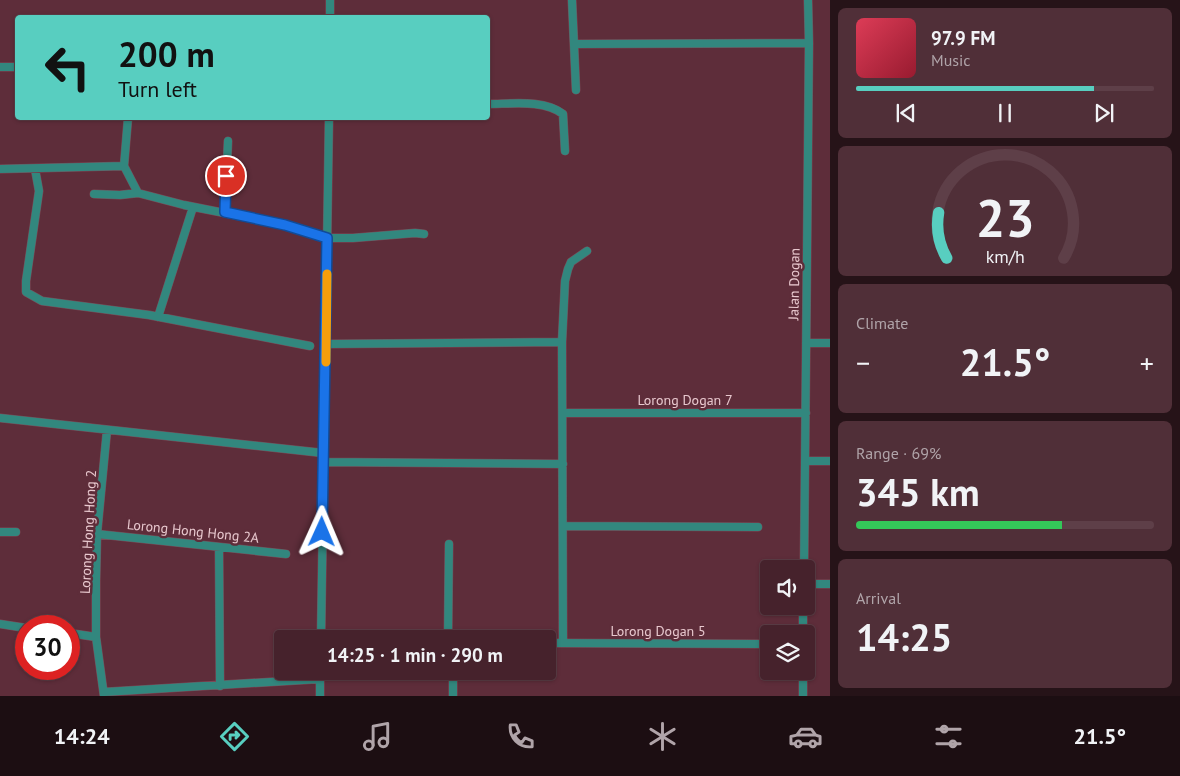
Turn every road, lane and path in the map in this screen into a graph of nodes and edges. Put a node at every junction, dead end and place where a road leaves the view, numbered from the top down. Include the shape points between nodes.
1 (330, 0) edge
2 (572, 0) edge
3 (808, 0) edge
4 (330, 15) edge
5 (809, 43) junction
6 (574, 44) junction
7 (0, 67) edge
8 (15, 68) edge
9 (576, 90) dead end
10 (490, 104) edge
11 (128, 120) edge
12 (329, 120) edge
13 (228, 141) dead end
14 (565, 151) dead end
15 (124, 166) junction
16 (0, 169) edge
17 (35, 169) junction
18 (138, 193) junction
19 (94, 194) dead end
20 (194, 207) junction
21 (225, 212) junction
22 (424, 234) dead end
23 (327, 238) junction
24 (588, 251) dead end
25 (158, 317) junction
26 (562, 342) junction
27 (806, 343) junction
28 (830, 343) edge
29 (326, 344) junction
30 (310, 346) dead end
31 (806, 412) junction
32 (564, 413) junction
33 (0, 418) edge
34 (107, 430) junction
35 (323, 453) junction
36 (830, 460) edge
37 (805, 461) junction
38 (323, 462) junction
39 (562, 464) junction
40 (563, 526) junction
41 (758, 527) dead end
42 (0, 532) edge
43 (16, 532) dead end
44 (97, 534) junction
45 (449, 544) dead end
46 (219, 546) junction
47 (286, 554) dead end
48 (804, 560) edge
49 (815, 584) edge
50 (830, 584) edge
51 (0, 624) edge
52 (15, 626) edge
53 (321, 630) edge
54 (448, 630) edge
55 (80, 635) edge
56 (96, 637) junction
57 (556, 643) edge
58 (563, 643) junction
59 (760, 644) edge
60 (275, 680) edge
61 (320, 680) edge
62 (453, 680) edge
63 (803, 680) edge
64 (220, 686) junction
65 (104, 694) edge
66 (320, 696) edge
67 (453, 696) edge
68 (802, 696) edge

1 - 4 street
2 - 6 street
3 - 5 street, Jalan Dogan
5 - 6 street
5 - 27 street, Jalan Dogan
6 - 9 street
7 - 8 street
10 - 14 street via 530,104 557,110 563,114
11 - 15 street
12 - 23 street
13 - 21 street
15 - 17 street
15 - 18 street
16 - 17 street
17 - 25 street via 39,191 26,292 42,301
18 - 19 street
18 - 20 street
20 - 21 street
20 - 25 street
21 - 23 street
22 - 23 street
23 - 29 street
24 - 26 street via 574,260 568,269
25 - 30 street
26 - 29 street
26 - 32 street
27 - 28 street
27 - 31 street, Jalan Dogan
29 - 35 street
31 - 32 street, Lorong Dogan 7
31 - 37 street, Jalan Dogan
32 - 39 street
33 - 34 street
34 - 35 street
34 - 44 street, Lorong Hong Hong 2
35 - 38 street
36 - 37 street
37 - 48 street, Jalan Dogan
38 - 39 street
38 - 53 street
39 - 40 street
40 - 41 street
40 - 58 street
42 - 43 street
44 - 46 street, Lorong Hong Hong 2A
44 - 56 street, Lorong Hong Hong 2
45 - 54 street
46 - 47 street, Lorong Hong Hong 2A
46 - 64 street
49 - 50 street
51 - 52 street
55 - 56 street
56 - 65 street, Lorong Hong Hong 2
57 - 58 street, Lorong Dogan 5
58 - 59 street, Lorong Dogan 5
60 - 64 street
61 - 66 street
62 - 67 street
63 - 68 street
64 - 65 street

